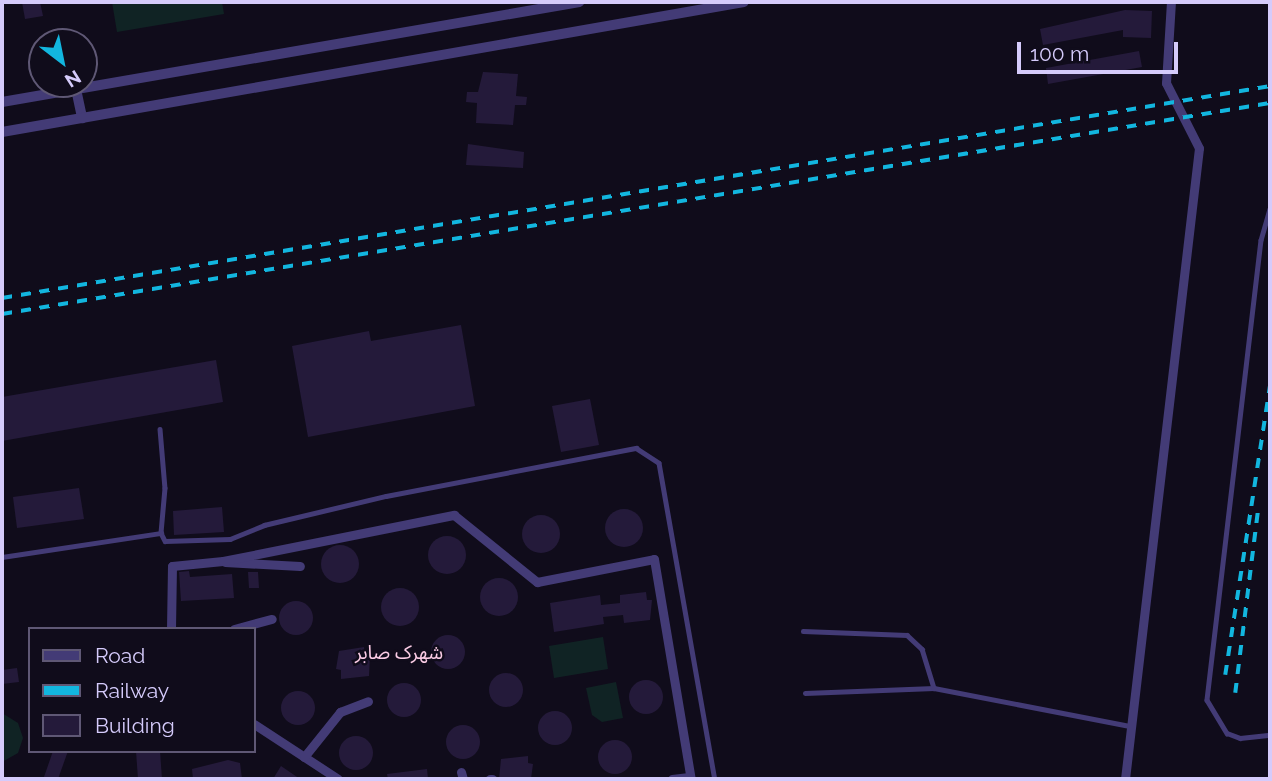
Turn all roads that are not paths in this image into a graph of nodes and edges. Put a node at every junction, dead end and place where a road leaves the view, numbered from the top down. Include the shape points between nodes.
1 (579, 2) edge
2 (744, 2) edge
3 (1171, 2) edge
4 (693, 6) edge
5 (98, 85) edge
6 (28, 97) edge
7 (78, 98) edge
8 (2, 102) edge
9 (82, 118) junction
10 (2, 132) edge
11 (1270, 209) edge
12 (160, 429) dead end
13 (161, 533) junction
14 (2, 557) edge
15 (223, 561) junction
16 (300, 566) dead end
17 (272, 619) dead end
18 (171, 627) edge
19 (242, 627) edge
20 (803, 631) dead end
21 (934, 688) junction
22 (805, 693) dead end
23 (368, 701) dead end
24 (256, 725) edge
25 (1129, 726) junction
26 (1270, 735) edge
27 (304, 757) junction
28 (690, 778) edge
29 (338, 779) edge
30 (672, 779) edge
31 (715, 779) edge
32 (1125, 779) edge

1 - 5 street
2 - 4 street
3 - 25 street via 1166,83 1199,148
4 - 9 street
6 - 8 street
7 - 9 street
9 - 10 street
11 - 26 lane via 1261,240 1207,700 1227,733 1240,738
12 - 13 lane via 165,488
13 - 14 lane
13 - 31 lane via 165,541 230,539 264,525 386,496 636,448 659,463
15 - 16 street
15 - 18 street via 172,566
15 - 28 street via 454,515 537,582 654,559
17 - 19 street
20 - 21 lane via 907,635 922,649
21 - 22 lane
21 - 25 lane
23 - 27 street via 340,712
24 - 27 street
25 - 32 street
27 - 29 street
28 - 30 street

